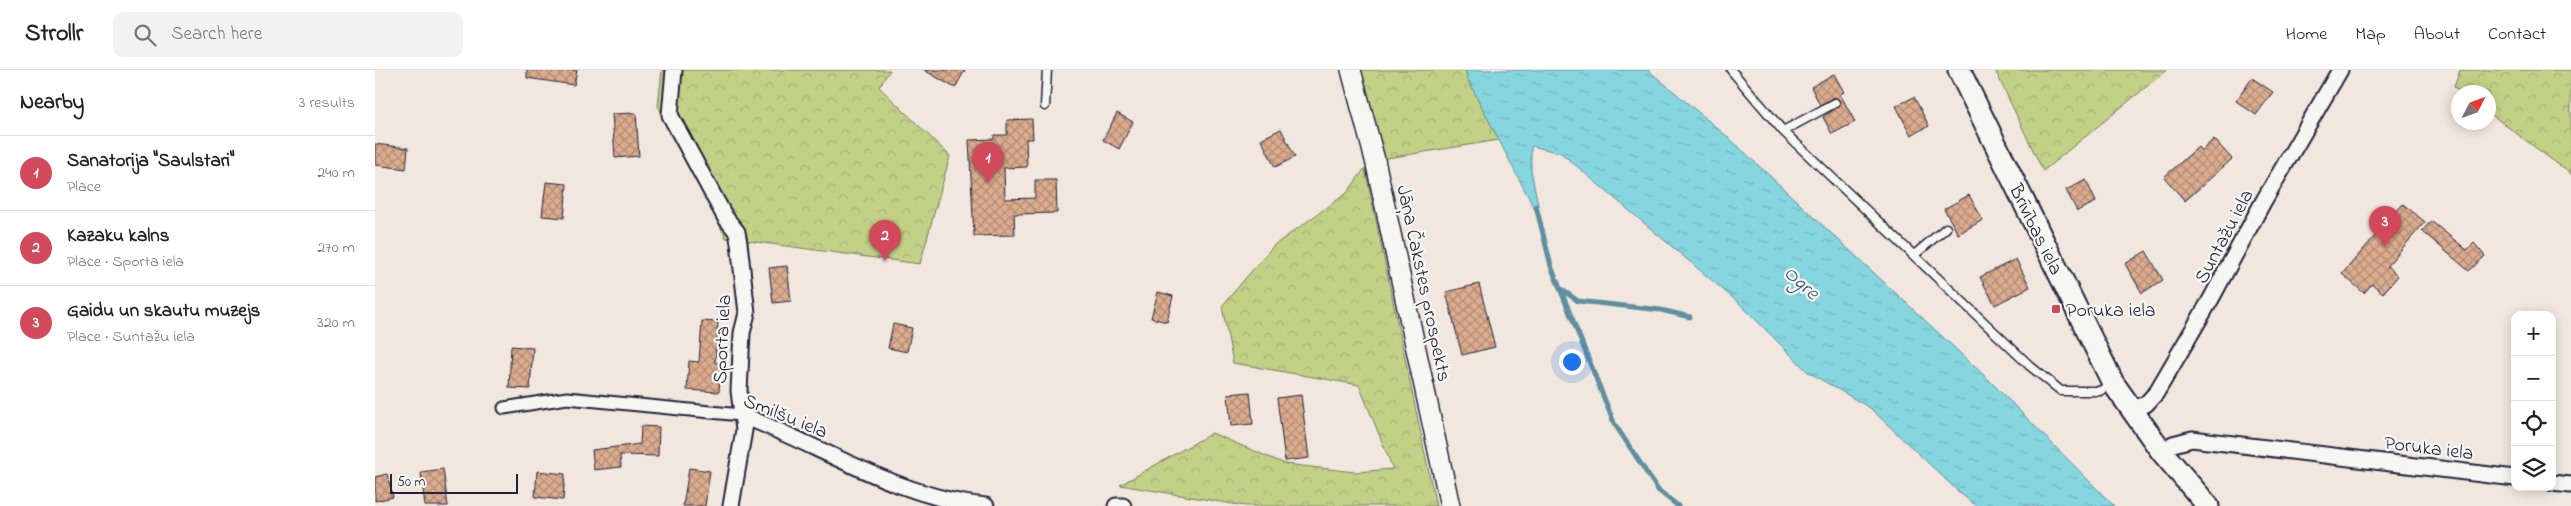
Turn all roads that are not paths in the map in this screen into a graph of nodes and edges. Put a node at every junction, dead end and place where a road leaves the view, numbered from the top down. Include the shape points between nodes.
1 (674, 70) edge
2 (1047, 70) edge
3 (1351, 70) edge
4 (1731, 70) edge
5 (1959, 70) edge
6 (2340, 70) edge
7 (1835, 103) dead end
8 (1045, 106) dead end
9 (1783, 132) junction
10 (1946, 228) dead end
11 (1913, 256) junction
12 (2113, 383) junction
13 (503, 408) dead end
14 (2131, 410) junction
15 (741, 415) junction
16 (2162, 452) junction
17 (2511, 478) edge
18 (2556, 483) edge
19 (2571, 485) edge
20 (930, 501) edge
21 (731, 506) edge
22 (986, 506) edge
23 (1116, 506) edge
24 (1123, 506) edge
25 (1450, 506) edge
26 (2208, 506) edge

1 - 15 street, Sporta iela via 670,115 725,217 737,232 747,313 742,332
2 - 8 lane
3 - 25 street, Jāņa Čakstes prospekts via 1377,168
4 - 9 lane
5 - 12 main road, Brīvības iela
6 - 14 street, Suntažu iela via 2156,393 2146,404
7 - 9 lane
9 - 11 lane
10 - 11 lane
11 - 12 lane via 2061,391 2100,391
12 - 14 main road, Brīvības iela
13 - 15 street, Smilšu iela via 567,398
14 - 16 main road, Brīvības iela
15 - 20 street, Smilšu iela
15 - 21 street, Sporta iela via 744,430
16 - 17 street, Poruka iela via 2173,444 2192,439
16 - 26 main road, Brīvības iela
18 - 19 street
20 - 22 street, Smilšu iela
23 - 24 street

